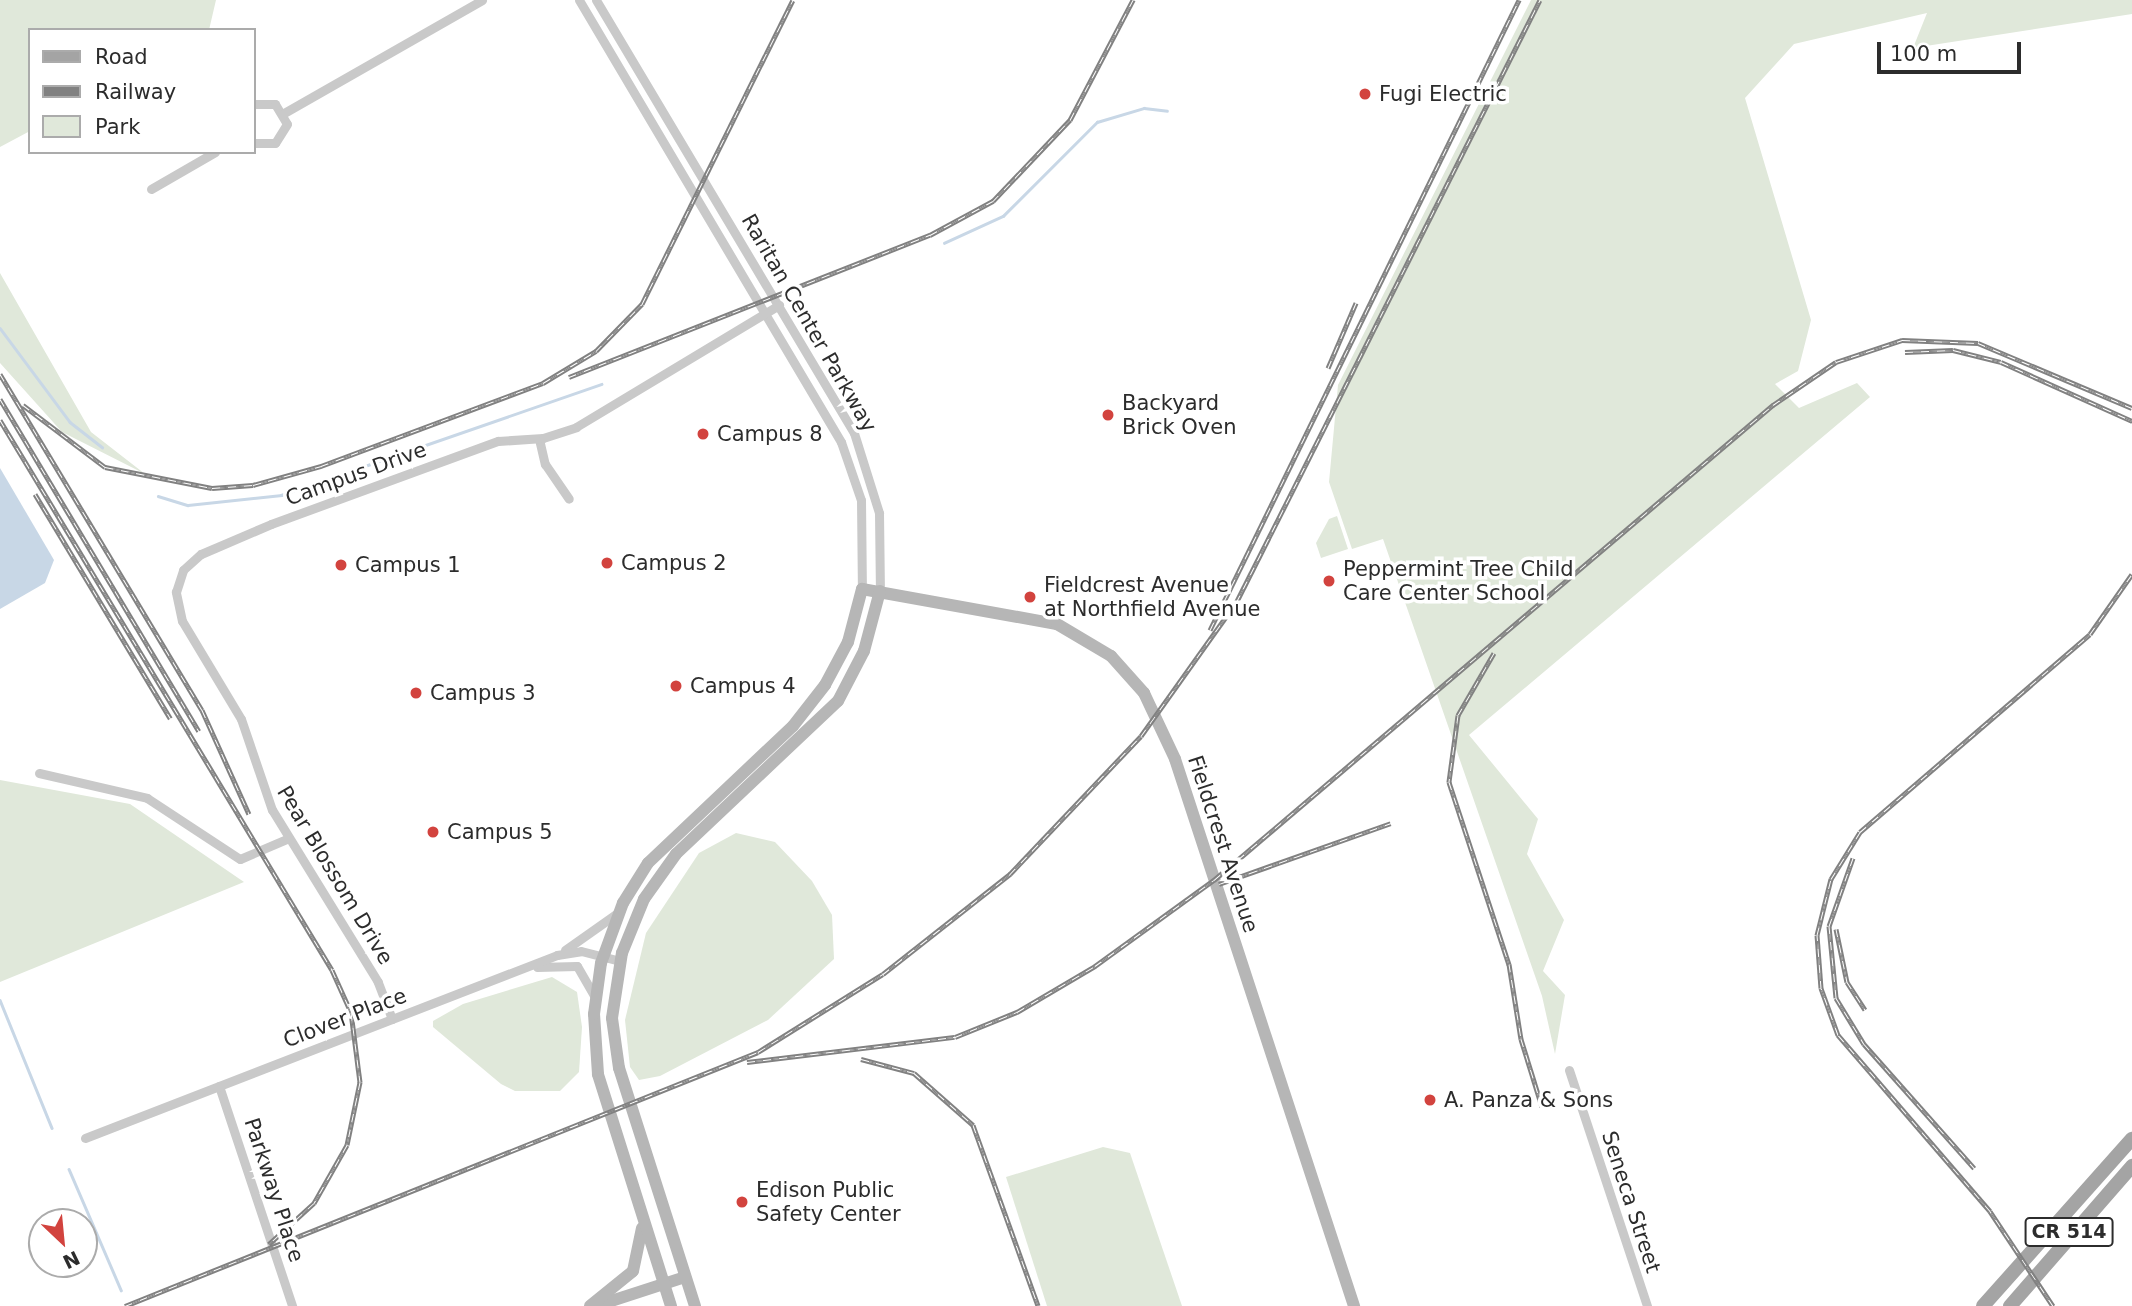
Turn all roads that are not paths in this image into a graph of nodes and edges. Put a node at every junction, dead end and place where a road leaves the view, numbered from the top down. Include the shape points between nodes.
1 (482, 0) edge
2 (579, 0) edge
3 (596, 0) edge
4 (256, 104) edge
5 (284, 113) junction
6 (256, 143) edge
7 (212, 154) edge
8 (151, 189) dead end
9 (779, 305) junction
10 (765, 314) junction
11 (539, 439) junction
12 (569, 499) dead end
13 (190, 562) joint
14 (862, 589) junction
15 (880, 591) junction
16 (39, 773) dead end
17 (289, 838) junction
18 (623, 904) junction
19 (603, 956) junction
20 (552, 957) junction
21 (620, 961) junction
22 (505, 975) junction
23 (595, 1005) junction
24 (392, 1019) junction
25 (1569, 1070) dead end
26 (219, 1086) junction
27 (85, 1138) dead end
28 (2132, 1139) edge
29 (2132, 1166) edge
30 (639, 1207) junction
31 (685, 1276) junction
32 (664, 1283) junction
33 (292, 1306) edge
34 (592, 1306) edge
35 (671, 1306) edge
36 (695, 1306) edge
37 (1354, 1306) edge
38 (1647, 1306) edge
39 (1983, 1306) edge
40 (2010, 1306) edge

1 - 5 street
2 - 10 street, Raritan Center Parkway
3 - 9 street, Raritan Center Parkway
4 - 5 street via 270,102
5 - 6 street via 279,140
7 - 8 street
9 - 10 street, Campus Drive
9 - 15 street, Raritan Center Parkway via 865,461 880,522
10 - 11 street, Campus Drive via 602,414
10 - 14 street, Raritan Center Parkway via 852,468 862,517
11 - 12 street via 545,464
11 - 13 street, Campus Drive via 498,441 263,527
13 - 17 street, Pear Blossom Drive via 177,587 180,615 238,714 255,769
14 - 15 street, Fieldcrest Avenue
14 - 18 street, Raritan Center Parkway via 844,650 815,700 671,837
15 - 21 street, Raritan Center Parkway via 864,651 838,701 676,854 644,899
15 - 37 street, Fieldcrest Avenue via 1057,624 1111,656 1144,693 1175,759
16 - 17 street via 147,798 240,859
17 - 24 street, Pear Blossom Drive via 378,982
18 - 19 street, Raritan Center Parkway
18 - 20 street via 601,929
19 - 20 street, Clover Place via 575,951
19 - 21 street, Clover Place
19 - 23 street, Raritan Center Parkway
20 - 22 street, Clover Place
21 - 31 street, Raritan Center Parkway via 612,1018 619,1068
22 - 23 street via 573,964 587,977
22 - 24 street, Clover Place
23 - 30 street, Raritan Center Parkway via 600,1081
24 - 26 street, Clover Place
25 - 38 street, Seneca Street
26 - 27 street, Clover Place
26 - 33 street, Parkway Place
28 - 39 main road, CR 514
29 - 40 main road, CR 514
30 - 32 street, Raritan Center Parkway
30 - 34 street via 642,1237 635,1268
31 - 32 street
31 - 36 street, Raritan Center Parkway
32 - 34 street
32 - 35 street, Raritan Center Parkway

